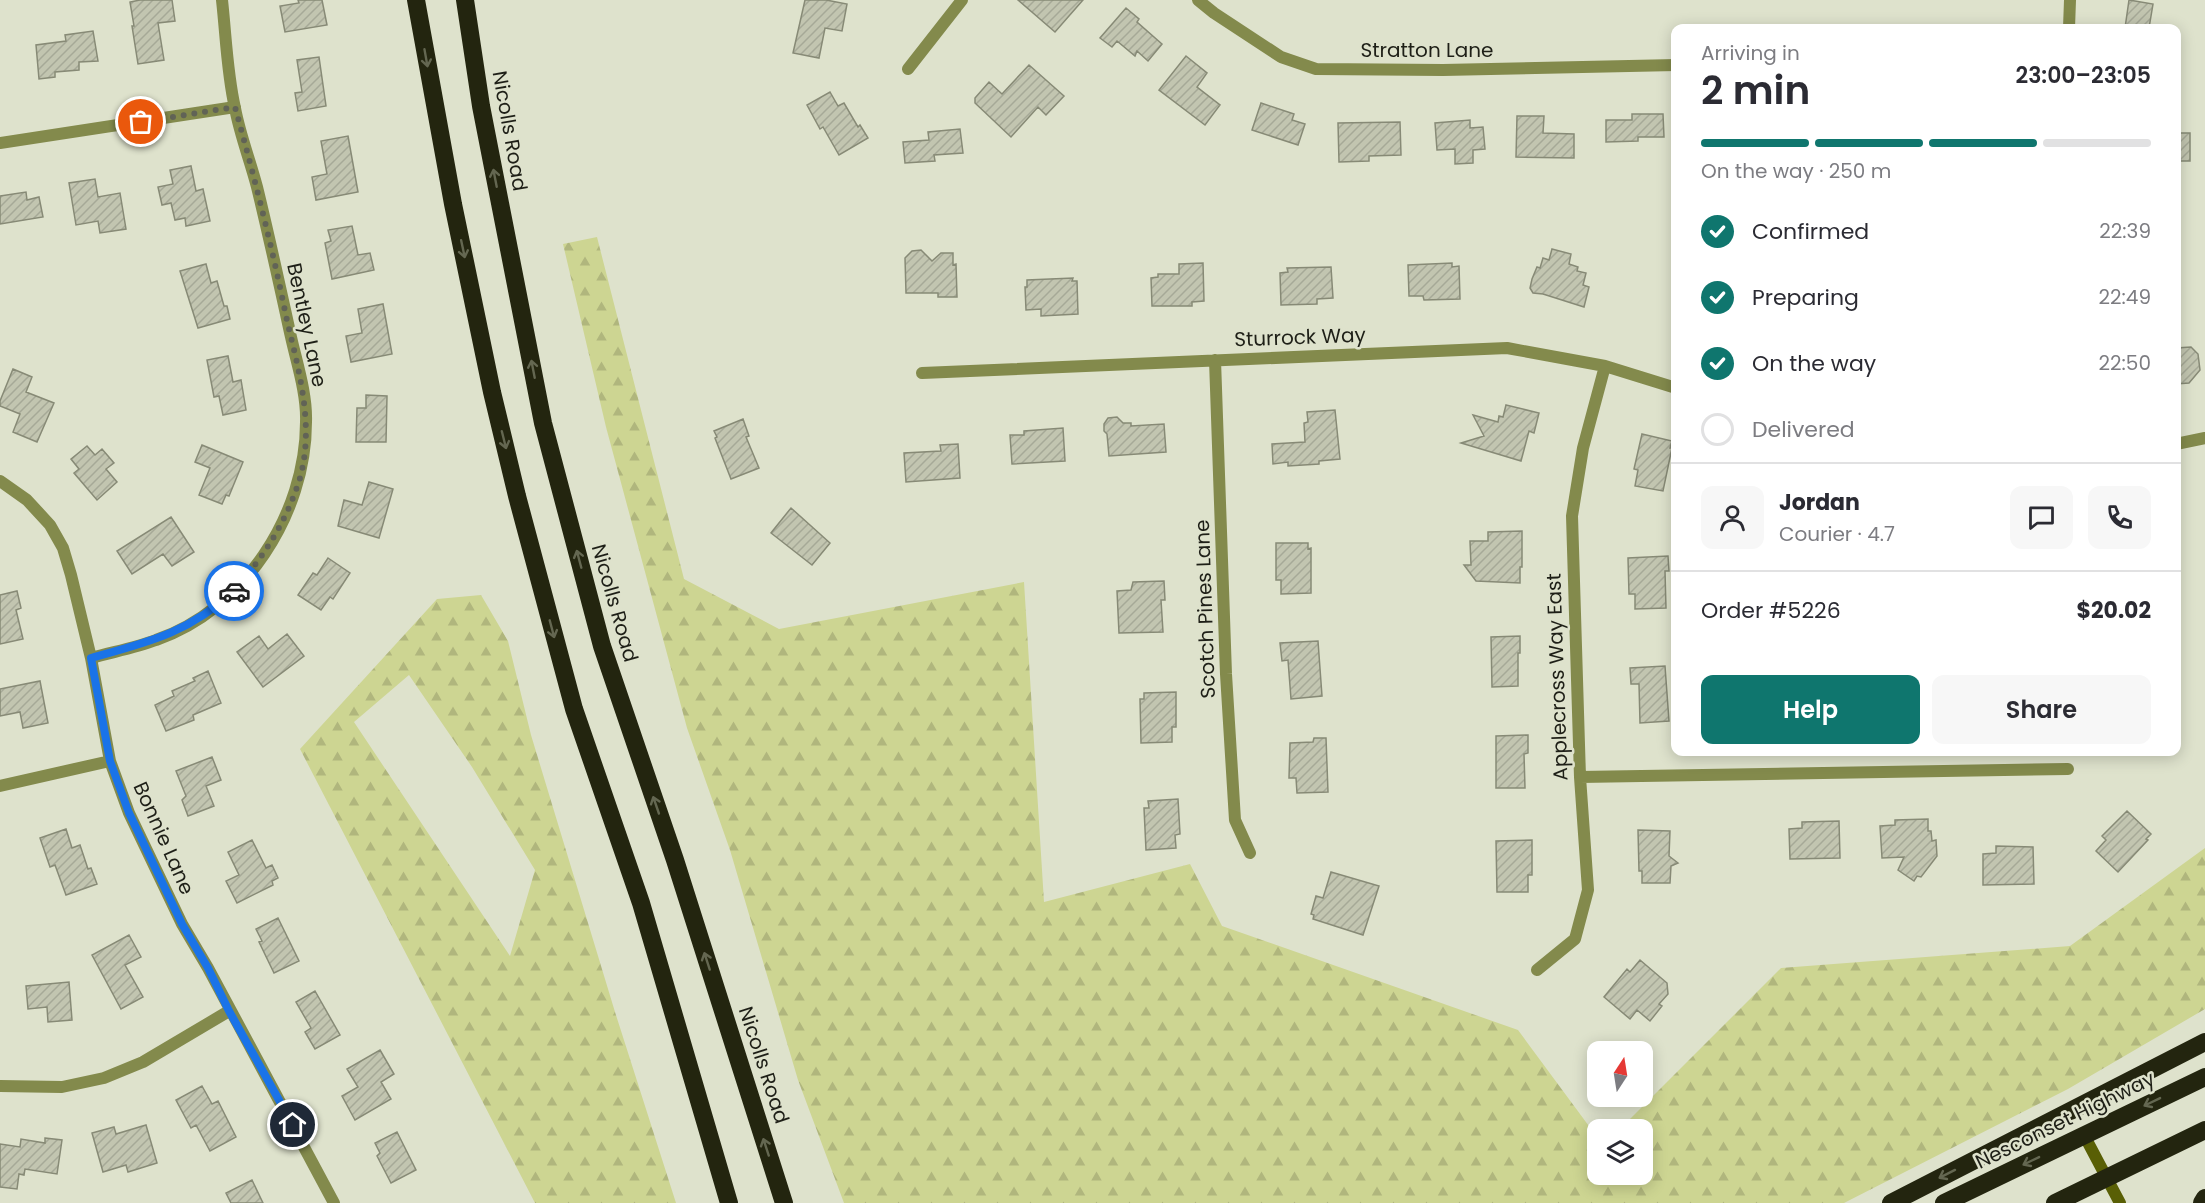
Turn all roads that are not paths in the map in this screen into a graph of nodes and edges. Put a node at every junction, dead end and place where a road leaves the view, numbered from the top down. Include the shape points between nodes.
1 (222, 0) edge
2 (416, 0) edge
3 (465, 0) edge
4 (962, 0) edge
5 (1198, 0) edge
6 (2070, 0) edge
7 (2069, 24) edge
8 (1671, 65) edge
9 (908, 69) dead end
10 (235, 107) junction
11 (0, 143) edge
12 (1215, 360) junction
13 (1605, 366) junction
14 (922, 373) dead end
15 (1671, 386) edge
16 (2205, 438) edge
17 (2181, 443) edge
18 (0, 481) edge
19 (91, 658) junction
20 (110, 761) junction
21 (2068, 769) dead end
22 (1580, 777) junction
23 (0, 786) edge
24 (1250, 852) dead end
25 (1537, 970) dead end
26 (229, 1011) junction
27 (2205, 1042) edge
28 (2205, 1077) edge
29 (0, 1086) edge
30 (2205, 1130) edge
31 (2084, 1135) junction
32 (2108, 1178) junction
33 (2205, 1198) edge
34 (334, 1203) edge
35 (729, 1203) edge
36 (784, 1203) edge
37 (1891, 1203) edge
38 (1944, 1203) edge
39 (2055, 1203) edge
40 (2120, 1203) edge
41 (2202, 1203) edge

1 - 10 street, Bentley Lane
2 -> 35 highway via 487,370 523,518 574,709 641,903
36 -> 3 highway, Nicolls Road via 602,646 543,423 481,106
4 - 9 street
5 - 8 street, Stratton Lane via 1281,57 1316,69
6 - 7 street
10 - 11 street
10 - 19 street, Bentley Lane via 301,381 306,420 300,477 277,535 233,593 200,617 157,640
12 - 13 street, Sturrock Way via 1507,348
12 - 14 street, Sturrock Way
12 - 24 street, Scotch Pines Lane via 1235,820
13 - 15 street, Sturrock Way
13 - 22 street, Applecross Way East via 1583,448 1572,516
16 - 17 street
18 - 19 street, Bonnie Lane via 27,500 50,525 63,548
19 - 20 street, Bonnie Lane
20 - 23 street
20 - 26 street, Bonnie Lane via 149,858
21 - 22 street
22 - 25 street, Applecross Way East via 1588,890 1575,939
26 - 29 street via 143,1062 104,1078 62,1087
26 - 34 street, Bonnie Lane
27 -> 37 highway
28 -> 31 highway, Nesconset Highway
30 - 32 highway
31 - 32 main road
31 -> 38 highway, Nesconset Highway
32 - 39 highway
32 - 40 main road
33 - 41 highway

